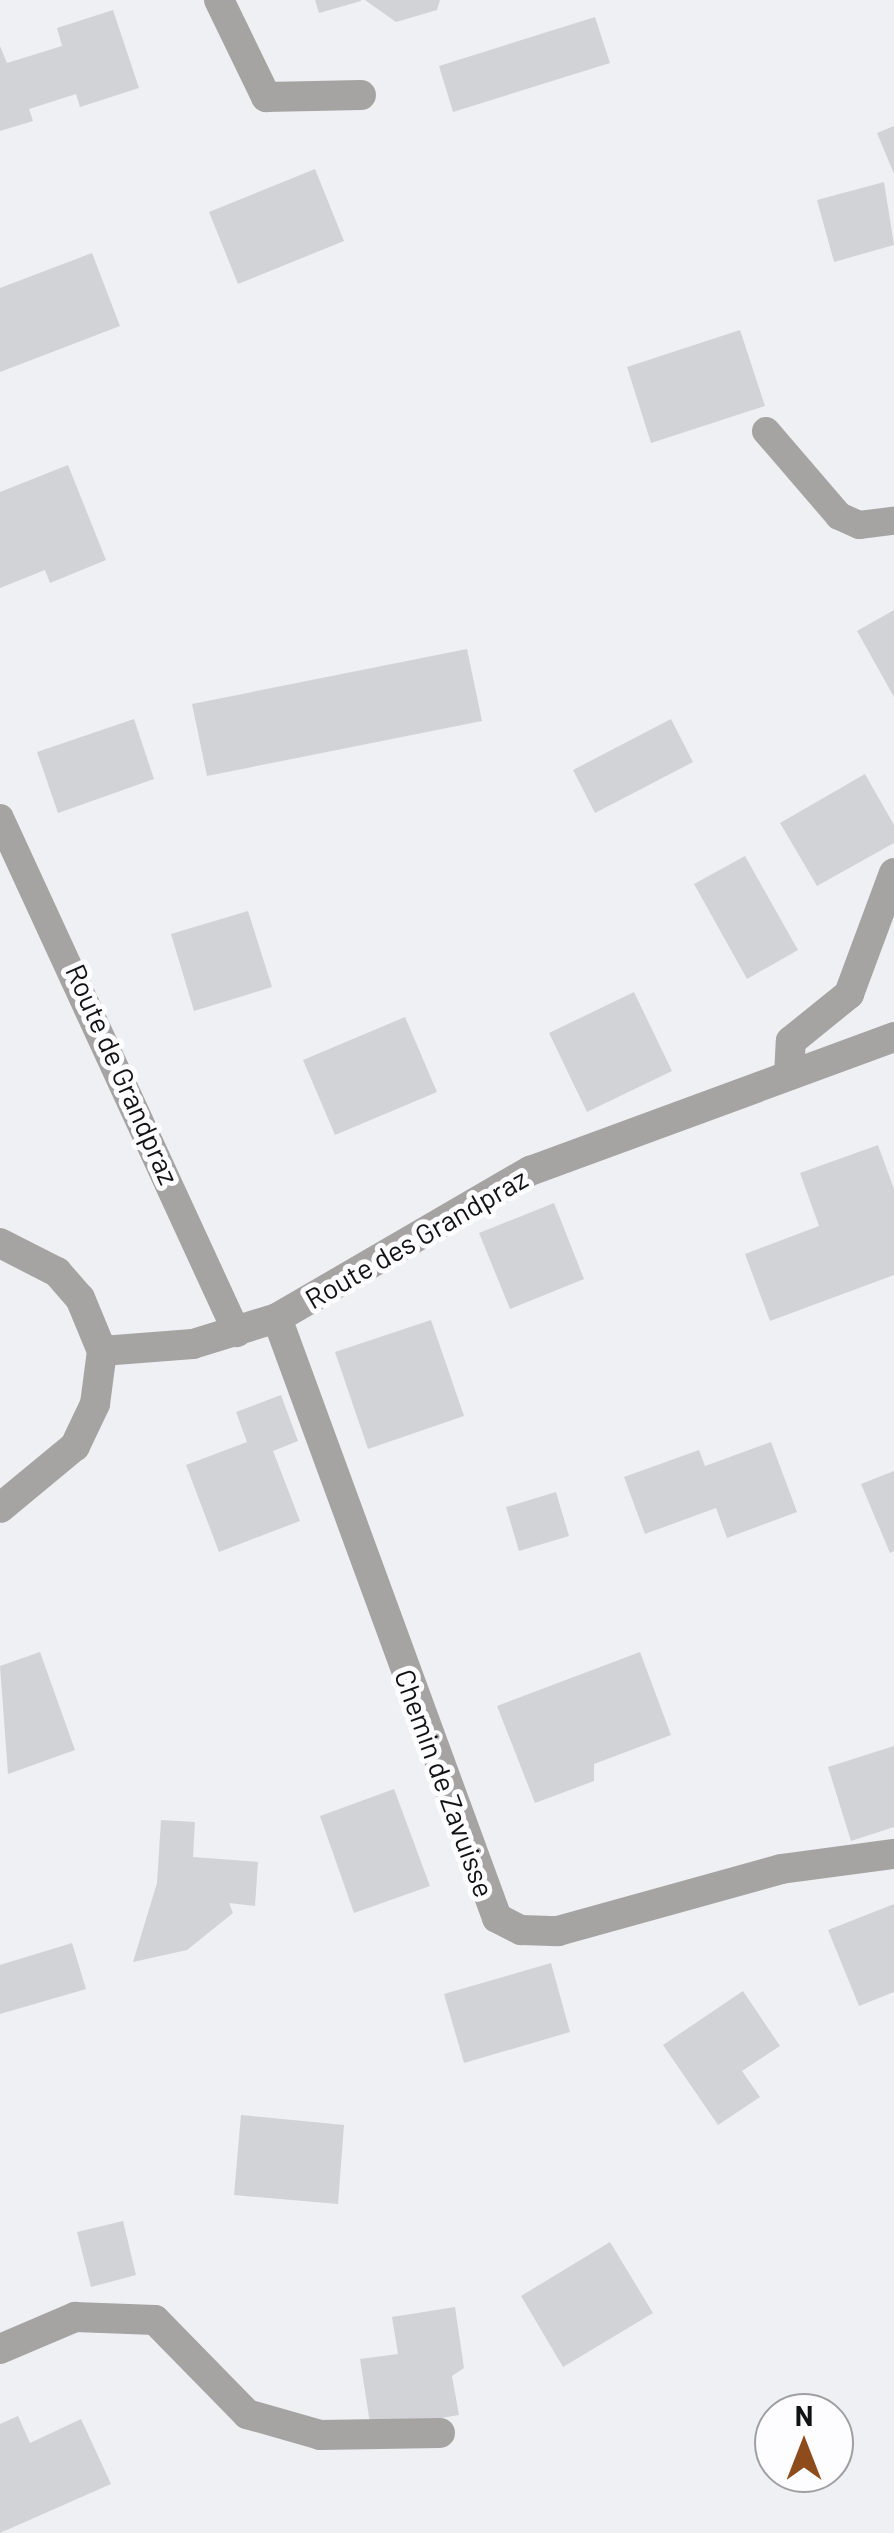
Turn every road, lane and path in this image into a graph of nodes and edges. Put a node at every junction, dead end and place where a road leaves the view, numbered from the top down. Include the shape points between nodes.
1 (219, 0) edge
2 (361, 95) dead end
3 (766, 431) dead end
4 (894, 520) edge
5 (0, 818) edge
6 (894, 873) edge
7 (894, 1037) edge
8 (790, 1075) junction
9 (0, 1243) edge
10 (277, 1318) junction
11 (237, 1333) junction
12 (102, 1351) junction
13 (0, 1508) edge
14 (894, 1854) edge
15 (0, 2349) edge
16 (440, 2433) dead end

1 - 2 street via 266,97
3 - 4 lane via 839,516 859,525
5 - 11 lane, Route de Grandpraz
6 - 8 street via 848,994 790,1042
7 - 8 street, Route des Grandpraz
8 - 10 street, Route des Grandpraz via 530,1171
9 - 12 street via 56,1272 80,1298
10 - 11 street, Route des Grandpraz
10 - 14 street, Chemin de Zavuisse via 497,1918 520,1930 558,1931 781,1869
11 - 12 street, Route des Grandpraz
12 - 13 street via 95,1404 74,1446
15 - 16 street via 74,2317 155,2320 190,2349 216,2391 263,2421 320,2434

